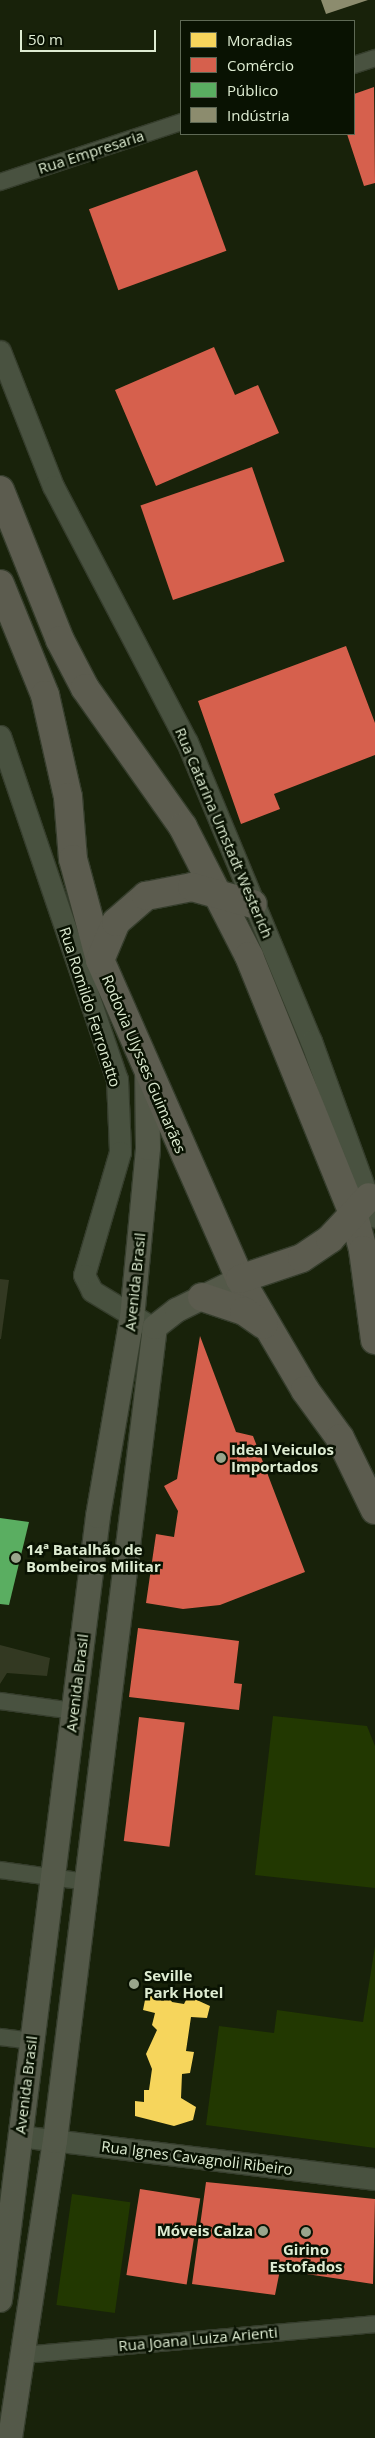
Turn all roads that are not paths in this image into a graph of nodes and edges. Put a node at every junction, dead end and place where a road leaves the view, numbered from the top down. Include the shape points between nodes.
1 (375, 58) edge
2 (355, 65) edge
3 (180, 122) edge
4 (0, 182) edge
5 (0, 351) edge
6 (0, 490) edge
7 (0, 584) edge
8 (0, 736) edge
9 (218, 894) junction
10 (253, 904) junction
11 (100, 960) junction
12 (147, 1066) junction
13 (366, 1210) edge
14 (240, 1279) junction
15 (202, 1297) junction
16 (132, 1318) junction
17 (266, 1326) junction
18 (155, 1327) junction
19 (375, 1340) edge
20 (375, 1510) edge
21 (0, 1701) edge
22 (74, 1712) junction
23 (0, 1870) edge
24 (51, 1876) junction
25 (88, 1882) junction
26 (0, 2037) edge
27 (31, 2041) junction
28 (19, 2136) junction
29 (55, 2141) junction
30 (375, 2179) edge
31 (5, 2204) edge
32 (0, 2300) edge
33 (375, 2324) edge
34 (22, 2355) junction
35 (7, 2434) edge

1 - 2 street
3 - 4 street, Rua Empresaria
5 - 10 street, Rua Catarina Umstadt Westerich via 53,486 187,742
6 - 9 highway via 60,640 85,688 156,785
7 - 11 highway, Rodovia Ulysses Guimarães via 45,695 68,797 75,867
8 - 16 street, Rua Romildo Ferronatto via 116,1079 120,1152 83,1266 92,1291
9 - 10 highway
9 - 11 highway via 192,887 146,896 116,922
9 - 13 highway
10 - 13 street, Rua Catarina Umstadt Westerich
11 - 12 highway, Rodovia Ulysses Guimarães
12 - 14 highway, Rodovia Ulysses Guimarães
12 - 16 main road, Avenida Brasil via 148,1148
13 - 14 highway via 302,1258
13 - 19 highway via 363,1250
14 - 15 main road, Avenida Brasil
14 - 17 highway, Rodovia Ulysses Guimarães
15 - 17 highway via 244,1311
15 - 18 main road, Avenida Brasil
16 - 18 street, Rua Romildo Ferronatto
16 - 22 main road, Avenida Brasil via 98,1516
17 - 20 highway, Rodovia Ulysses Guimarães via 340,1438
18 - 25 main road, Avenida Brasil
21 - 22 street
22 - 24 main road, Avenida Brasil
23 - 24 street
24 - 25 street
24 - 27 main road, Avenida Brasil
25 - 29 main road, Avenida Brasil
26 - 27 street
27 - 28 main road, Avenida Brasil
28 - 29 street, Rua Ignes Cavagnoli Ribeiro
28 - 31 main road, Avenida Brasil
29 - 30 street, Rua Ignes Cavagnoli Ribeiro
29 - 34 main road, Avenida Brasil
31 - 32 main road, Avenida Brasil
33 - 34 street, Rua Joana Luiza Arienti
34 - 35 main road, Avenida Brasil

